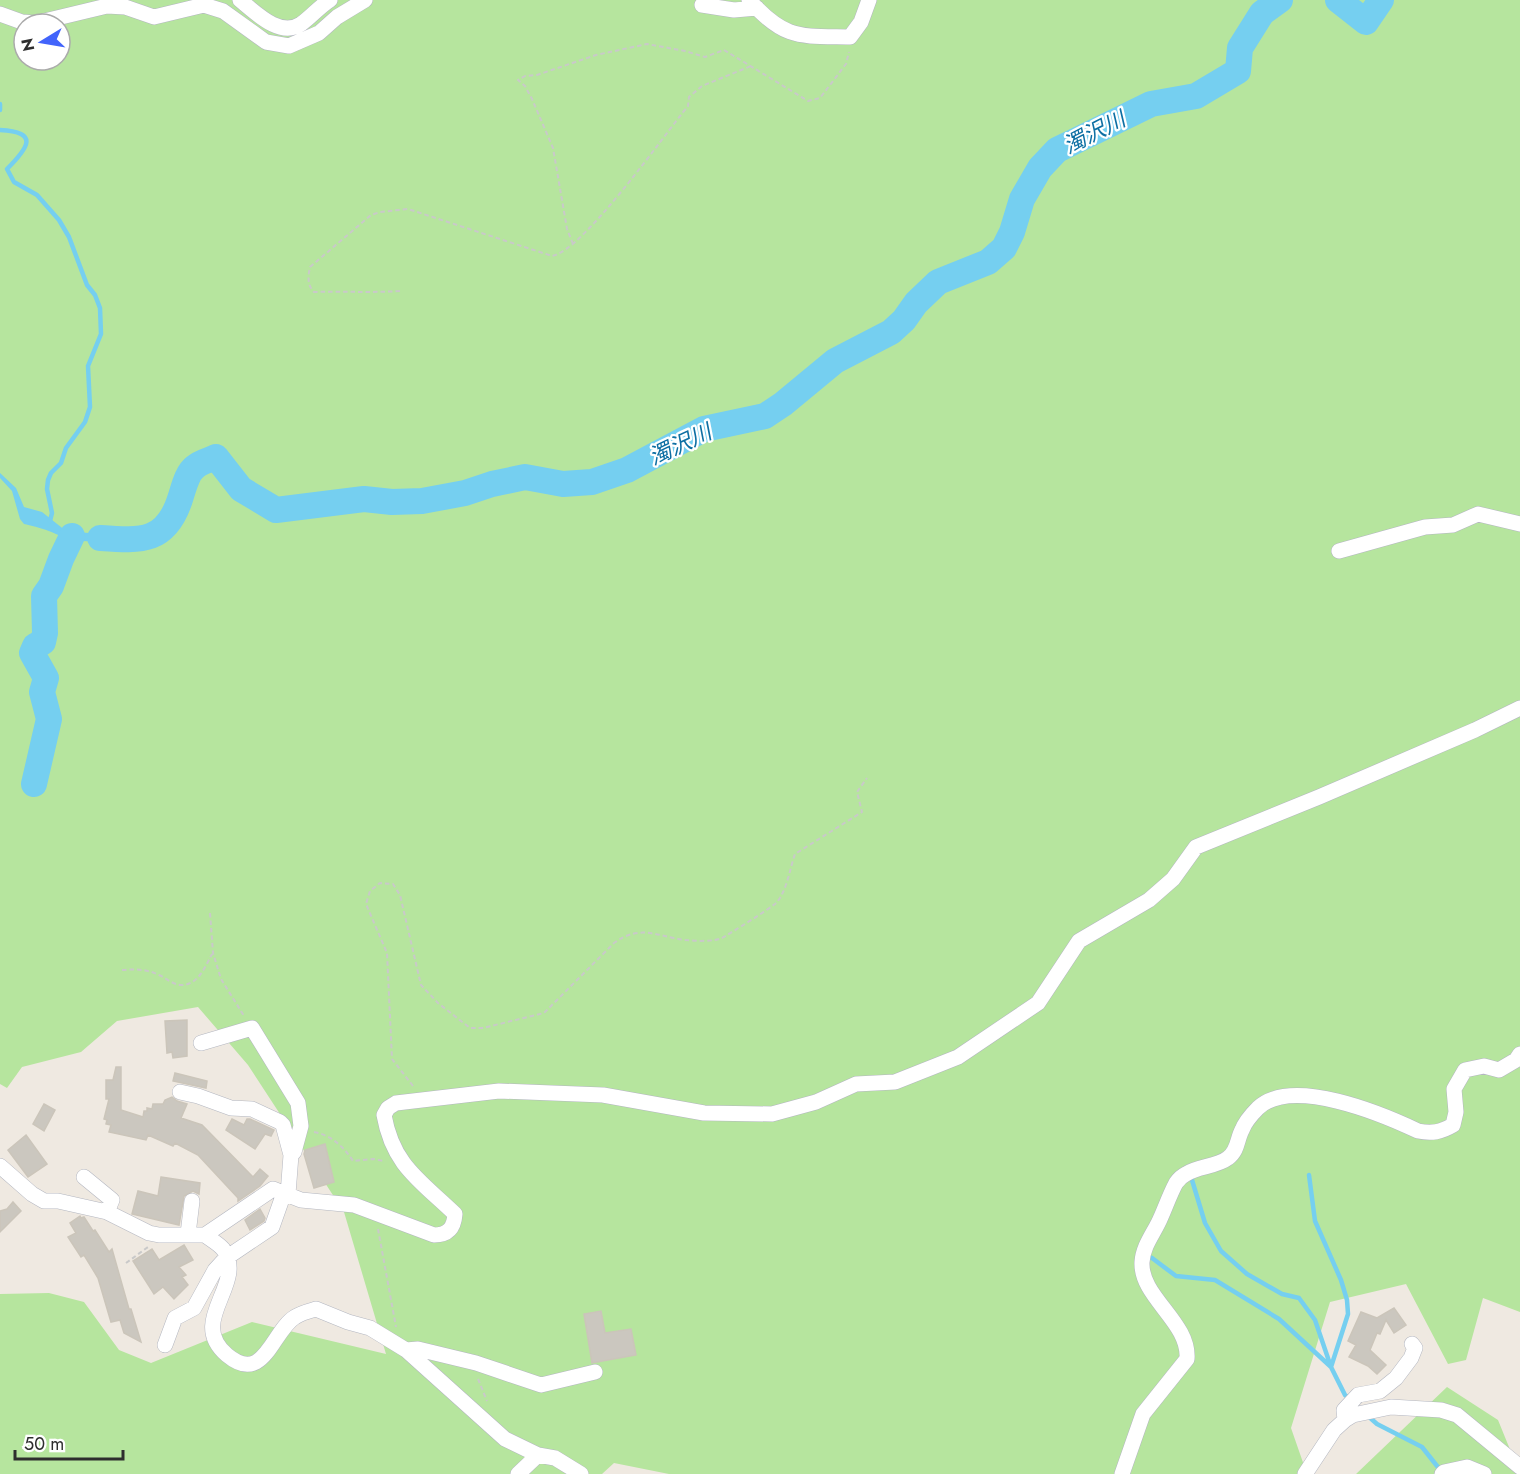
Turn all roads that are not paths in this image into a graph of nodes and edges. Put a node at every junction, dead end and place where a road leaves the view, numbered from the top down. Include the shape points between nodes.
1 (240, 0) edge
2 (330, 0) edge
3 (365, 0) edge
4 (869, 0) edge
5 (753, 4) edge
6 (702, 5) dead end
7 (0, 14) edge
8 (1520, 524) edge
9 (1339, 551) dead end
10 (1520, 708) edge
11 (201, 1043) dead end
12 (1520, 1054) edge
13 (180, 1092) dead end
14 (291, 1155) junction
15 (0, 1166) edge
16 (84, 1177) dead end
17 (286, 1194) junction
18 (192, 1201) dead end
19 (107, 1212) junction
20 (188, 1234) junction
21 (205, 1235) junction
22 (226, 1258) junction
23 (1412, 1344) dead end
24 (165, 1346) dead end
25 (406, 1350) junction
26 (595, 1372) dead end
27 (1346, 1420) junction
28 (538, 1455) junction
29 (1517, 1469) edge
30 (518, 1474) edge
31 (581, 1474) edge
32 (1122, 1474) edge
33 (1305, 1474) edge
34 (1442, 1474) edge
35 (1484, 1474) edge

1 - 2 street via 279,28 290,30
3 - 7 street via 319,33 289,46 266,42 223,10 204,5 154,17 125,7 107,6 36,23
4 - 5 street via 850,37 790,33 770,22
5 - 6 street via 734,10
8 - 9 street via 1478,514 1453,525 1425,527
10 - 17 street via 1196,847 1173,879 1149,900 1078,941 1038,1003 958,1057 895,1082 856,1084 816,1102 772,1114 704,1113 603,1095 499,1091 396,1103 384,1115 391,1140 416,1180 455,1214 449,1232 434,1235 354,1205 301,1200
11 - 14 street via 252,1028 298,1103 302,1126
12 - 32 street via 1499,1070 1484,1066 1465,1070 1454,1089 1453,1125 1442,1132 1418,1131 1345,1103 1308,1095 1292,1096 1259,1108 1241,1130 1238,1144 1228,1158 1194,1170 1177,1181 1144,1250 1142,1265 1145,1279 1180,1330 1187,1359 1143,1414
13 - 14 street via 231,1108 252,1109 280,1122
14 - 17 street
15 - 19 street via 44,1201
16 - 19 street via 112,1200
17 - 21 street via 273,1189
17 - 22 street via 273,1227
18 - 20 street
19 - 20 street via 149,1233
20 - 21 street
21 - 22 street via 223,1250
22 - 24 street via 194,1308 175,1318
22 - 25 street via 231,1271 211,1329 216,1345 239,1362 250,1364 262,1359 294,1317 316,1309 370,1328
23 - 27 street via 1415,1348 1411,1358 1396,1378 1380,1391 1358,1395 1344,1410
25 - 26 street via 418,1349 477,1363 541,1385
25 - 28 street via 505,1439
27 - 29 street via 1391,1407 1441,1410 1457,1415
27 - 33 street via 1334,1430
28 - 30 street
28 - 31 street via 555,1458
34 - 35 street via 1467,1467

